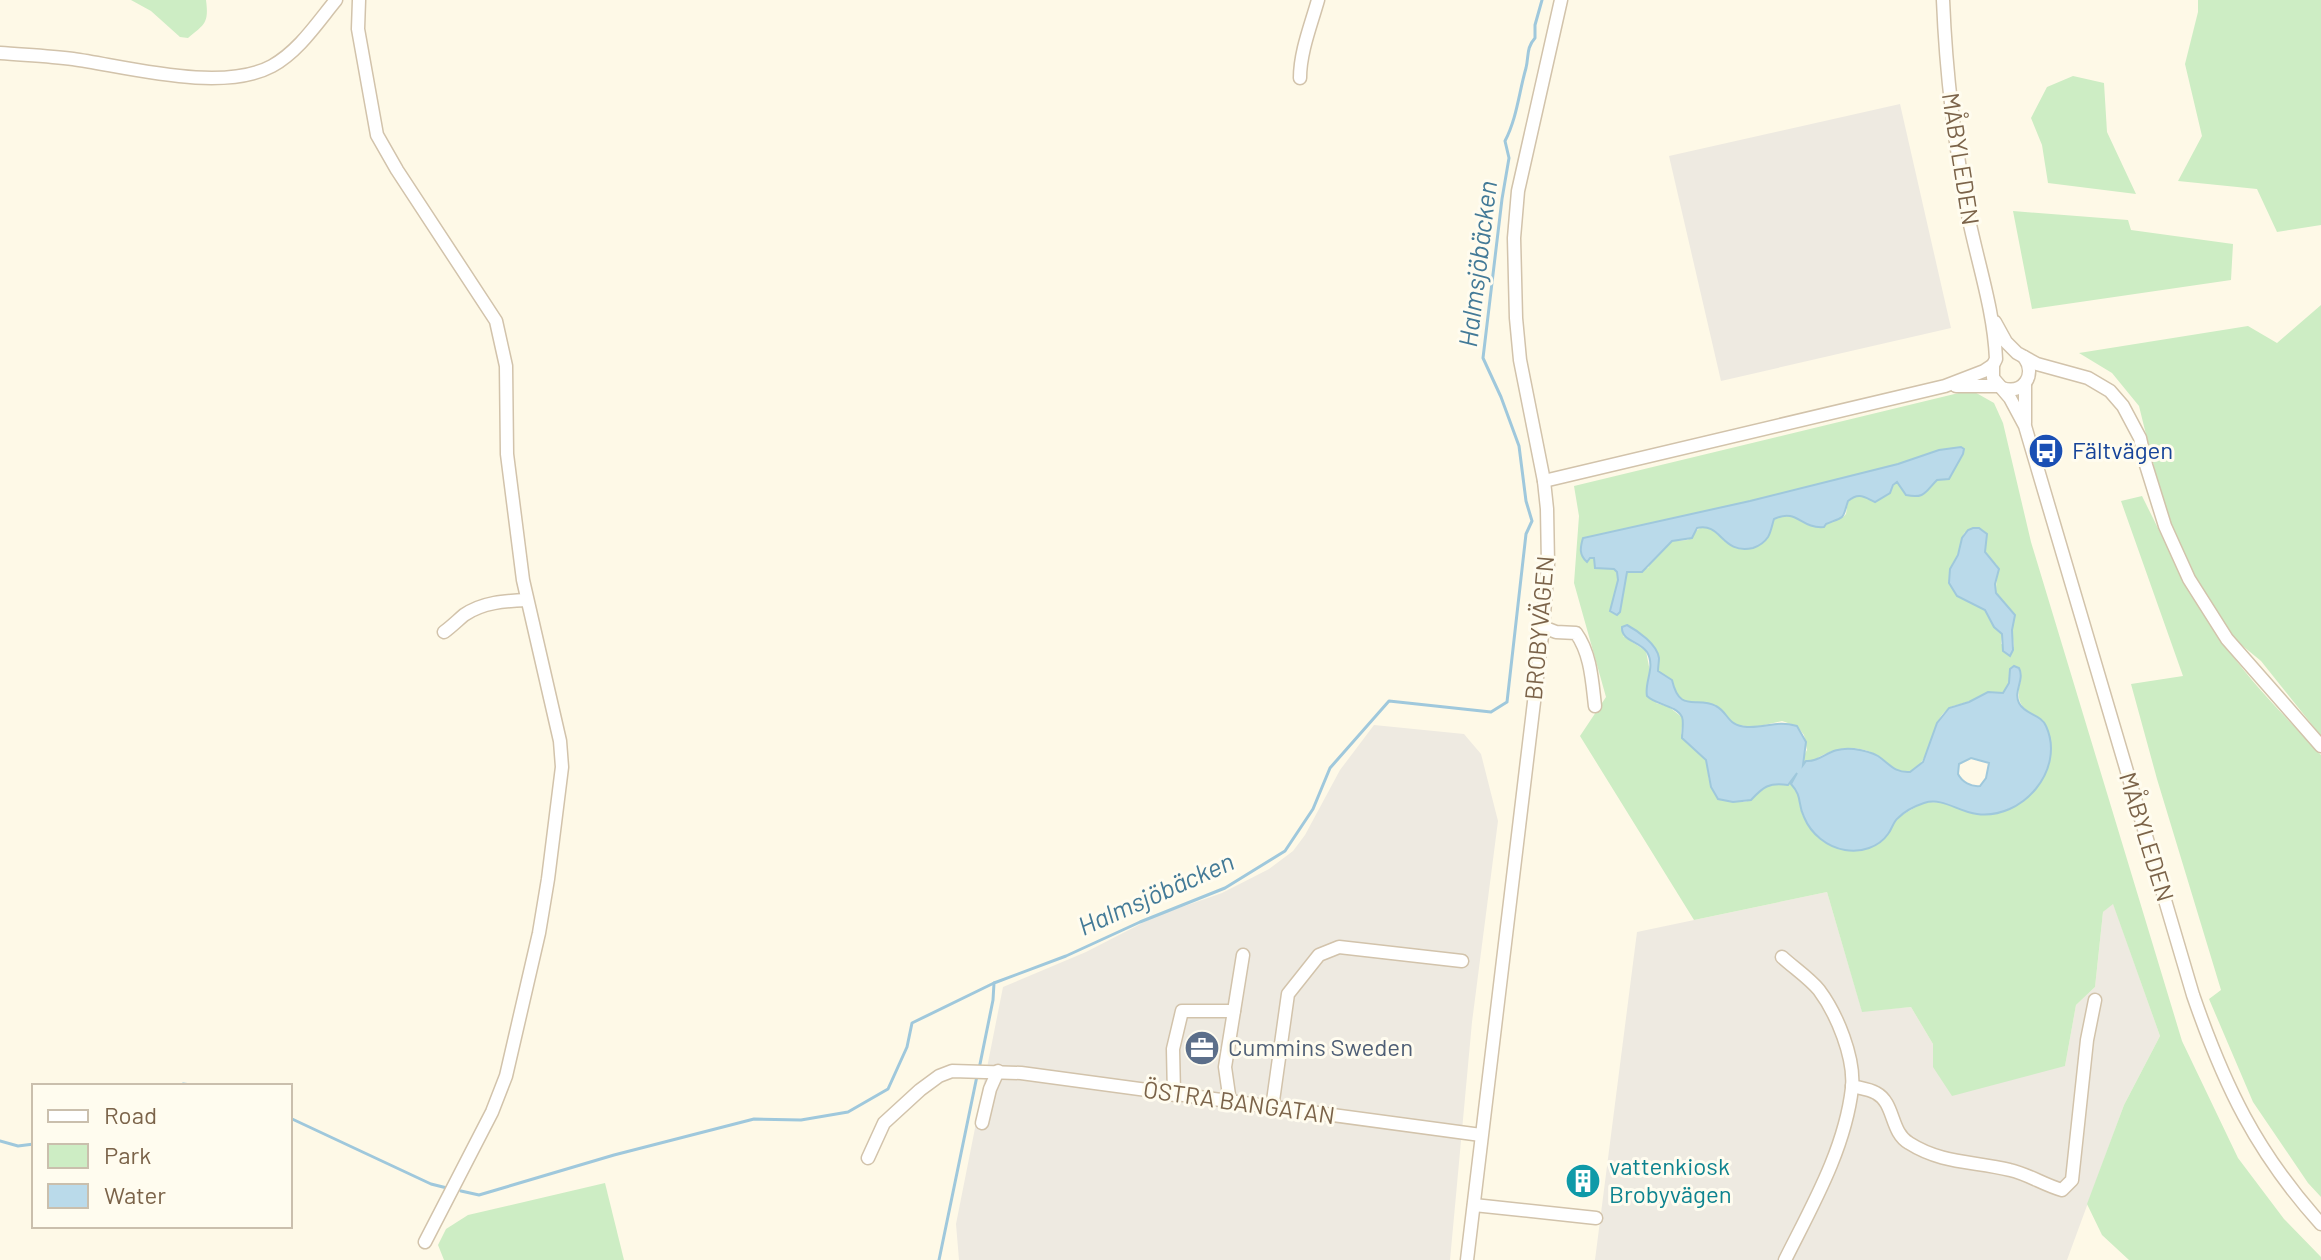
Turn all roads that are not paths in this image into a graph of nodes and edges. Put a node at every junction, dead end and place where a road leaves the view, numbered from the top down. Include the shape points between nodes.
1 (336, 0) edge
2 (359, 0) edge
3 (1318, 0) edge
4 (1561, 0) edge
5 (1943, 0) edge
6 (0, 53) edge
7 (1300, 78) dead end
8 (1992, 315) junction
9 (2021, 355) junction
10 (1994, 362) junction
11 (2067, 373) junction
12 (2027, 382) junction
13 (1945, 386) junction
14 (2000, 387) junction
15 (2025, 426) junction
16 (1544, 481) junction
17 (527, 600) junction
18 (1543, 627) junction
19 (444, 632) dead end
20 (1595, 706) dead end
21 (2321, 746) edge
22 (1243, 955) dead end
23 (1782, 957) dead end
24 (1462, 961) dead end
25 (2095, 1000) dead end
26 (1234, 1011) junction
27 (998, 1071) junction
28 (1852, 1086) junction
29 (1174, 1095) junction
30 (1230, 1102) junction
31 (1272, 1108) junction
32 (982, 1123) dead end
33 (1481, 1135) junction
34 (868, 1158) dead end
35 (1474, 1205) junction
36 (1596, 1218) dead end
37 (2321, 1224) edge
38 (425, 1242) dead end
39 (1467, 1260) edge
40 (1785, 1260) edge

1 - 6 street via 290,53 272,66 239,76 186,76
2 - 17 street via 358,29 377,135 500,332 506,366 507,454
3 - 7 street via 1300,60
4 - 16 street, BROBYVÄGEN via 1518,191 1514,238 1520,360
5 - 8 street, MÅBYLEDEN via 1957,147
8 - 9 street, MÅBYLEDEN via 2006,342
8 - 10 street, MÅBYLEDEN
9 - 10 street via 2008,352
9 - 11 street
9 - 12 street, MÅBYLEDEN via 2029,364
10 - 13 street
10 - 14 street, MÅBYLEDEN via 1993,378
11 - 12 street
11 - 21 street via 2088,378 2123,406 2140,438 2165,526 2189,579 2227,639
12 - 14 street via 2018,389
12 - 15 street, MÅBYLEDEN
13 - 14 street
13 - 16 street
14 - 15 street, MÅBYLEDEN
15 - 37 street, MÅBYLEDEN via 2210,1044 2253,1133
16 - 18 street, BROBYVÄGEN via 1548,564
17 - 19 street via 484,605
17 - 38 street via 562,753 548,879 506,1076
18 - 20 street via 1576,633 1583,643
18 - 33 street, BROBYVÄGEN
22 - 26 street
23 - 28 street via 1818,989 1837,1018
24 - 31 street via 1339,947 1319,955 1288,994
25 - 28 street via 2072,1180 2062,1190 2007,1169 1926,1153 1896,1130 1886,1101 1876,1092
26 - 29 street via 1182,1011 1173,1049
26 - 30 street via 1225,1067
27 - 29 street, ÖSTRA BANGATAN
27 - 32 street
27 - 34 street, ÖSTRA BANGATAN via 939,1076 884,1123
28 - 40 street via 1837,1150
29 - 30 street, ÖSTRA BANGATAN
30 - 31 street, ÖSTRA BANGATAN
31 - 33 street, ÖSTRA BANGATAN
33 - 35 street, BROBYVÄGEN
35 - 36 street
35 - 39 street, BROBYVÄGEN

